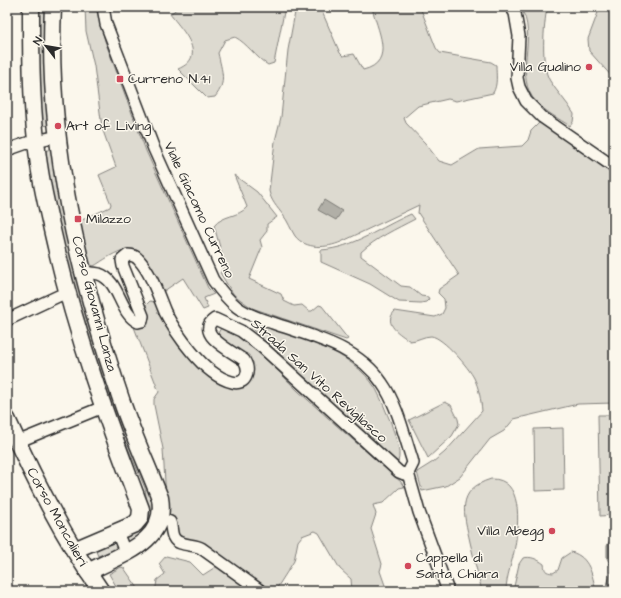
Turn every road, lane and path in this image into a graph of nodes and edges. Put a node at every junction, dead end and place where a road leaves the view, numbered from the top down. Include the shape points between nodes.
1 (32, 7) edge
2 (53, 7) edge
3 (103, 7) edge
4 (511, 7) edge
5 (58, 136) junction
6 (36, 141) junction
7 (7, 150) edge
8 (614, 167) edge
9 (83, 272) junction
10 (67, 292) junction
11 (7, 320) edge
12 (102, 407) junction
13 (7, 419) edge
14 (17, 442) junction
15 (408, 473) junction
16 (161, 519) junction
17 (117, 532) junction
18 (74, 550) junction
19 (125, 552) junction
20 (88, 572) junction
21 (101, 591) edge
22 (261, 591) edge
23 (448, 591) edge

1 - 6 street, Corso Giovanni Lanza via 30,54
2 - 5 street, Corso Giovanni Lanza via 54,86
3 - 15 street, Viale Giacomo Curreno via 106,24 154,149 213,280 224,296 238,308 253,316 349,350 369,367 383,384 393,405 413,463
4 - 8 street via 515,13 519,36 517,78 526,101 542,117
5 - 6 street
5 - 9 street, Corso Giovanni Lanza
6 - 7 street
6 - 10 street, Corso Giovanni Lanza via 47,207
9 - 15 street, Strada San Vito Revigliasco via 99,274 108,279 130,316 138,322 143,316 122,260 128,255 137,258 145,268 172,326 199,360 223,378 233,382 244,378 248,372 244,360 212,338 209,331 215,319 241,330 399,472
9 - 16 street, Corso Giovanni Lanza via 123,404 160,498
10 - 11 street
10 - 12 street, Corso Giovanni Lanza
12 - 14 street
12 - 17 street, Corso Giovanni Lanza via 141,509 140,518 135,524
13 - 14 street, Corso Moncalieri
14 - 18 street, Corso Moncalieri via 33,477
15 - 23 street via 419,512
16 - 19 street via 147,540
16 - 22 street via 170,522 174,539 178,542 201,548
17 - 18 street, Corso Giovanni Lanza
17 - 19 street
18 - 20 street, Corso Moncalieri
19 - 20 street
20 - 21 street, Corso Moncalieri

